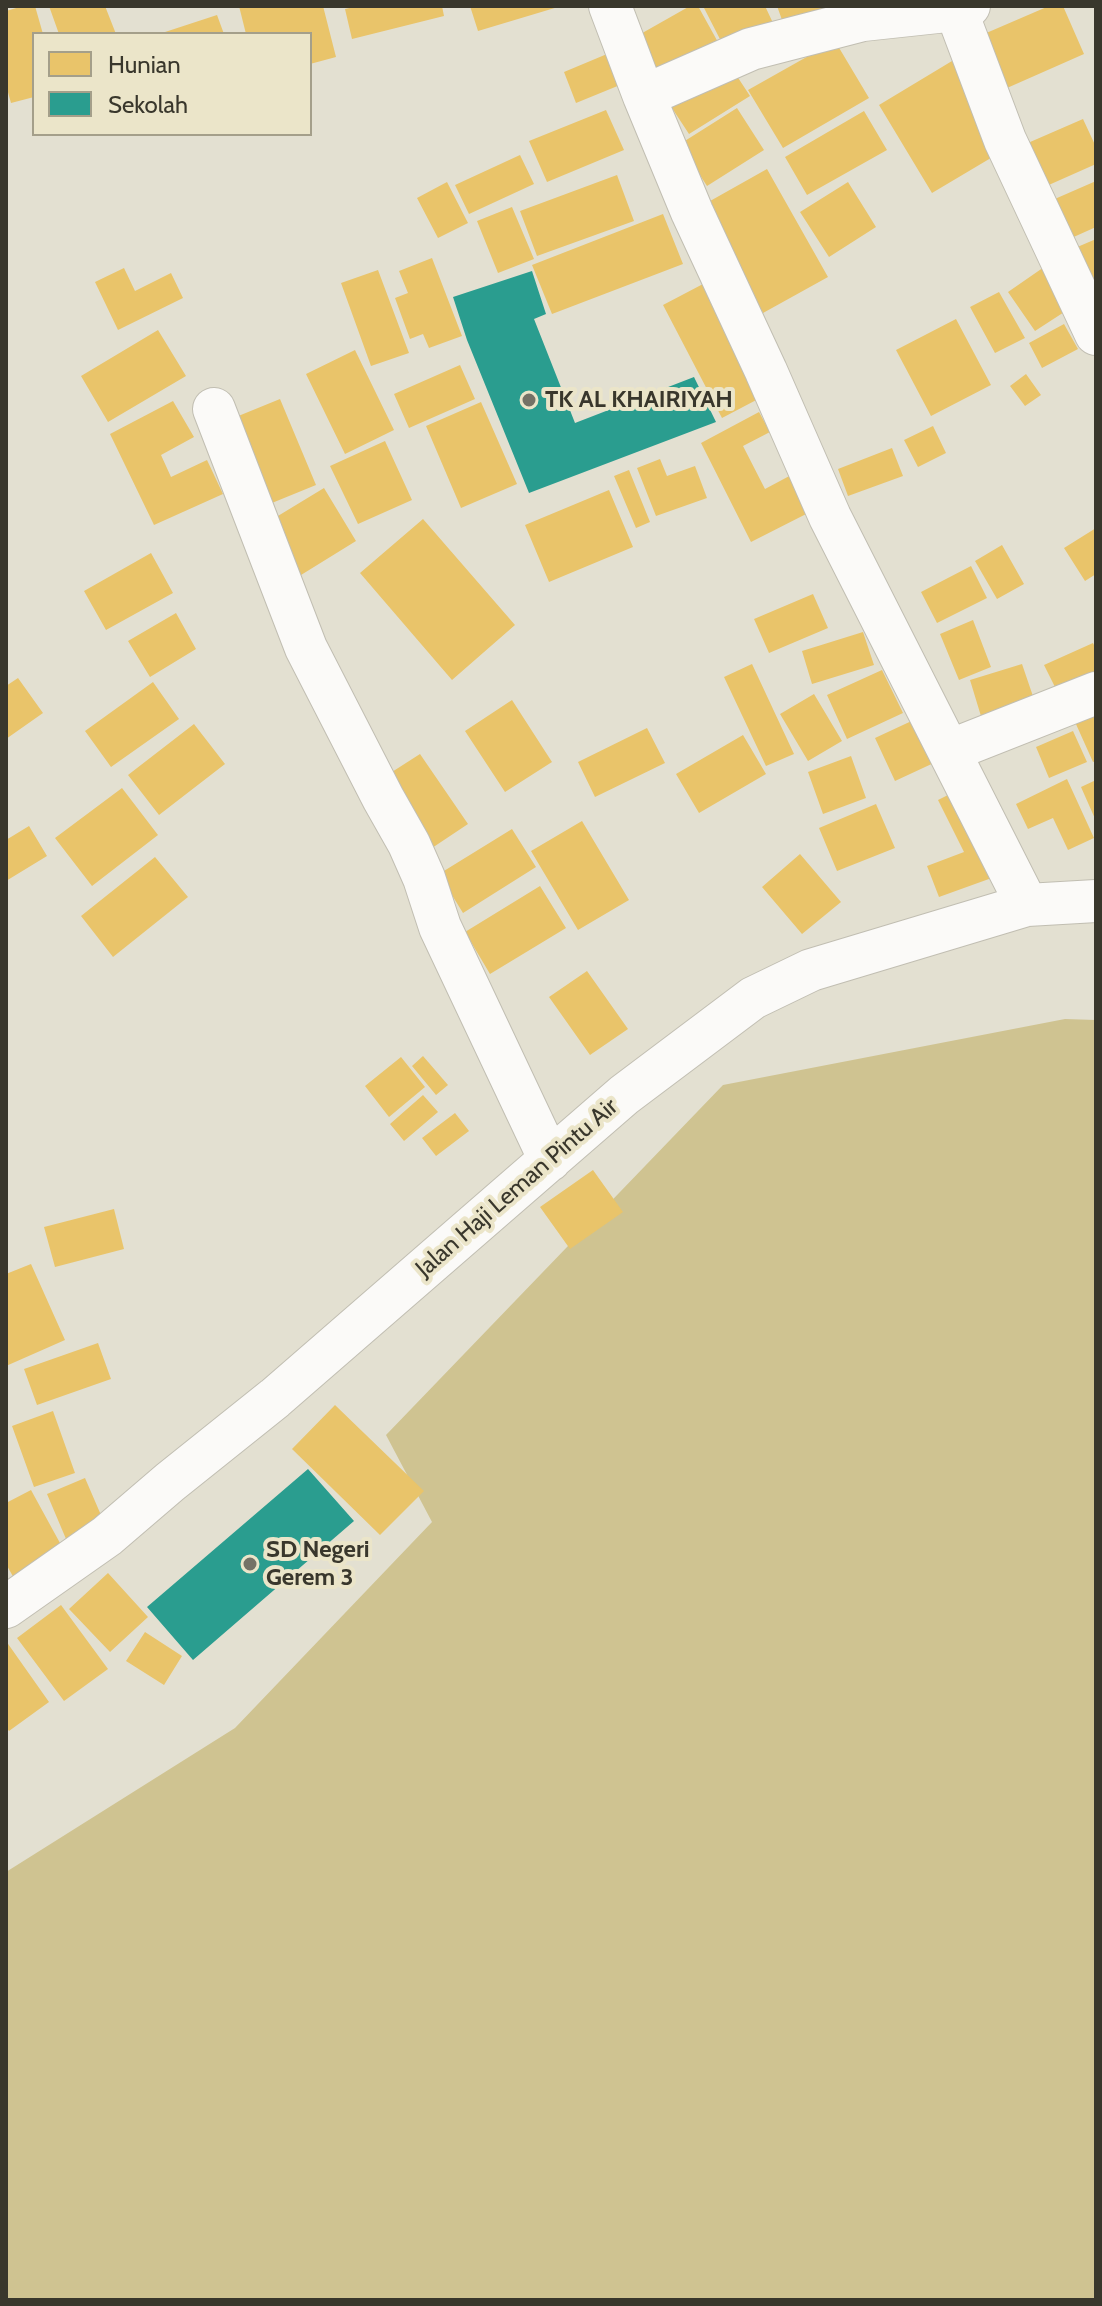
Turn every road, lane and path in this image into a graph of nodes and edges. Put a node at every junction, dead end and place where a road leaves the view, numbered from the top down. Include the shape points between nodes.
1 (963, 8) edge
2 (616, 23) edge
3 (644, 96) junction
4 (1096, 334) edge
5 (214, 409) dead end
6 (1096, 693) edge
7 (949, 751) junction
8 (1096, 901) edge
9 (1027, 905) junction
10 (550, 1160) junction
11 (6, 1607) edge

1 - 3 street via 863,20 751,49
1 - 4 street via 1005,140
2 - 3 street
3 - 7 street via 830,517
5 - 10 street via 306,648 409,844 440,927
6 - 7 street
7 - 9 street
8 - 9 street, Jalan Haji Leman Pintu Air
9 - 10 street, Jalan Haji Leman Pintu Air via 811,970 753,998 624,1095
10 - 11 street, Jalan Haji Leman Pintu Air via 275,1398 107,1536

